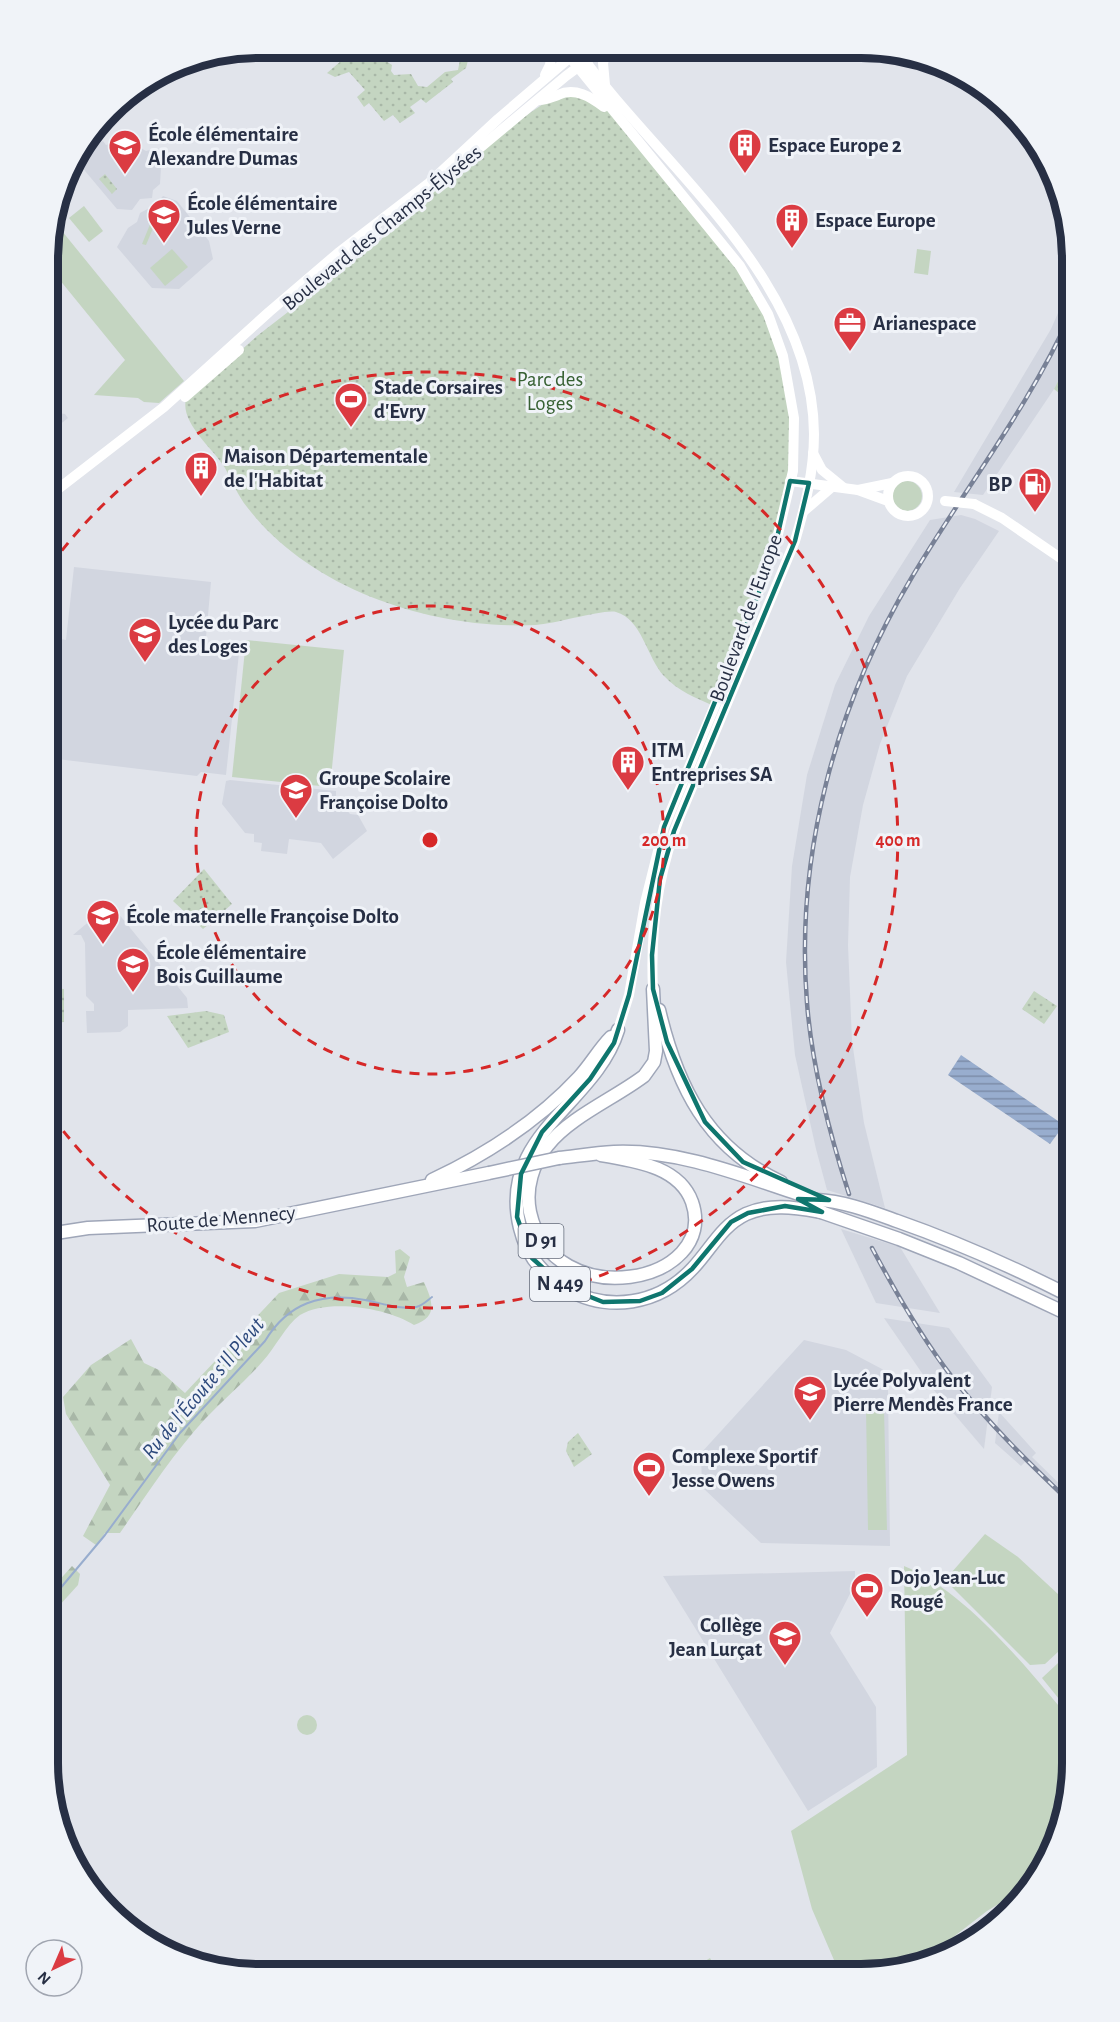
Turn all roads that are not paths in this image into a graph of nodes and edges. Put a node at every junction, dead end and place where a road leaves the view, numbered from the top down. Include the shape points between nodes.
1 (551, 58) edge
2 (567, 58) edge
3 (578, 58) edge
4 (590, 58) edge
5 (605, 58) edge
6 (581, 64) junction
7 (542, 80) junction
8 (605, 85) junction
9 (538, 100) junction
10 (615, 115) junction
11 (164, 407) junction
12 (813, 452) junction
13 (790, 481) junction
14 (809, 483) junction
15 (892, 483) junction
16 (832, 487) junction
17 (844, 488) junction
18 (58, 490) edge
19 (858, 490) junction
20 (927, 491) junction
21 (888, 501) junction
22 (945, 501) junction
23 (926, 505) junction
24 (804, 511) junction
25 (1062, 559) edge
26 (653, 989) junction
27 (618, 1030) junction
28 (608, 1155) junction
29 (412, 1188) junction
30 (829, 1200) junction
31 (822, 1212) junction
32 (58, 1234) edge
33 (1061, 1292) edge
34 (1061, 1311) edge

1 - 7 main road
2 - 7 main road, Boulevard des Champs-Élysées
3 - 6 main road, Boulevard de l'Europe
4 - 6 main road, Boulevard des Champs-Élysées
5 - 8 main road
6 - 8 main road, Boulevard de l'Europe / D 91
6 - 9 main road, Boulevard des Champs-Élysées
6 - 10 main road, Boulevard de l'Europe / D 91
7 - 11 main road, Boulevard des Champs-Élysées via 429,183 314,274
8 - 12 main road, Boulevard de l'Europe / D 91 via 691,185 766,284 798,348 810,397
9 - 10 main road via 570,92 584,94
9 - 11 main road, Boulevard des Champs-Élysées via 276,315 191,392
10 - 13 main road, Boulevard de l'Europe / D 91 via 713,230 740,266 768,315 791,390 795,444
11 - 18 main road, Boulevard des Champs-Élysées
12 - 14 main road, Boulevard de l'Europe / D 91
12 - 17 main road via 822,470
13 - 14 main road
13 - 27 main road, Boulevard de l'Europe / D 91 via 774,551 662,834 645,903 634,975
14 - 16 main road
14 - 24 main road, Boulevard de l'Europe / D 91
15 - 19 main road
15 - 20 main road via 904,476 915,477
15 - 21 main road
16 - 17 main road
16 - 24 main road
17 - 19 main road
19 - 21 main road
20 - 22 main road
20 - 23 main road
21 - 23 main road via 894,512 905,517 918,514
22 - 23 main road
22 - 25 main road, bridge via 974,504 1002,518
24 - 26 main road, Boulevard de l'Europe / D 91 via 795,542 664,860 654,920
26 - 28 main road, D 91 via 656,1051 650,1068 555,1137 542,1153 531,1179 529,1207 543,1244 571,1268 602,1278 644,1274 669,1264 689,1243 695,1222 687,1192 672,1176 649,1165
26 - 30 main road via 674,1065 705,1122 743,1162 782,1183
27 - 29 main road, D 91 via 579,1077 514,1131 476,1158
27 - 31 main road, N 449 via 607,1056 538,1138 521,1174 517,1217 540,1269 587,1298 619,1303 640,1301 674,1285 731,1222 748,1213 785,1206
28 - 29 main road, D 91, bridge via 559,1158
28 - 30 main road via 659,1155 817,1200
28 - 31 main road via 707,1173
29 - 32 main road, Route de Mennecy / D 91 via 255,1221
30 - 33 main road via 963,1245
31 - 34 main road, N 449 via 959,1263

